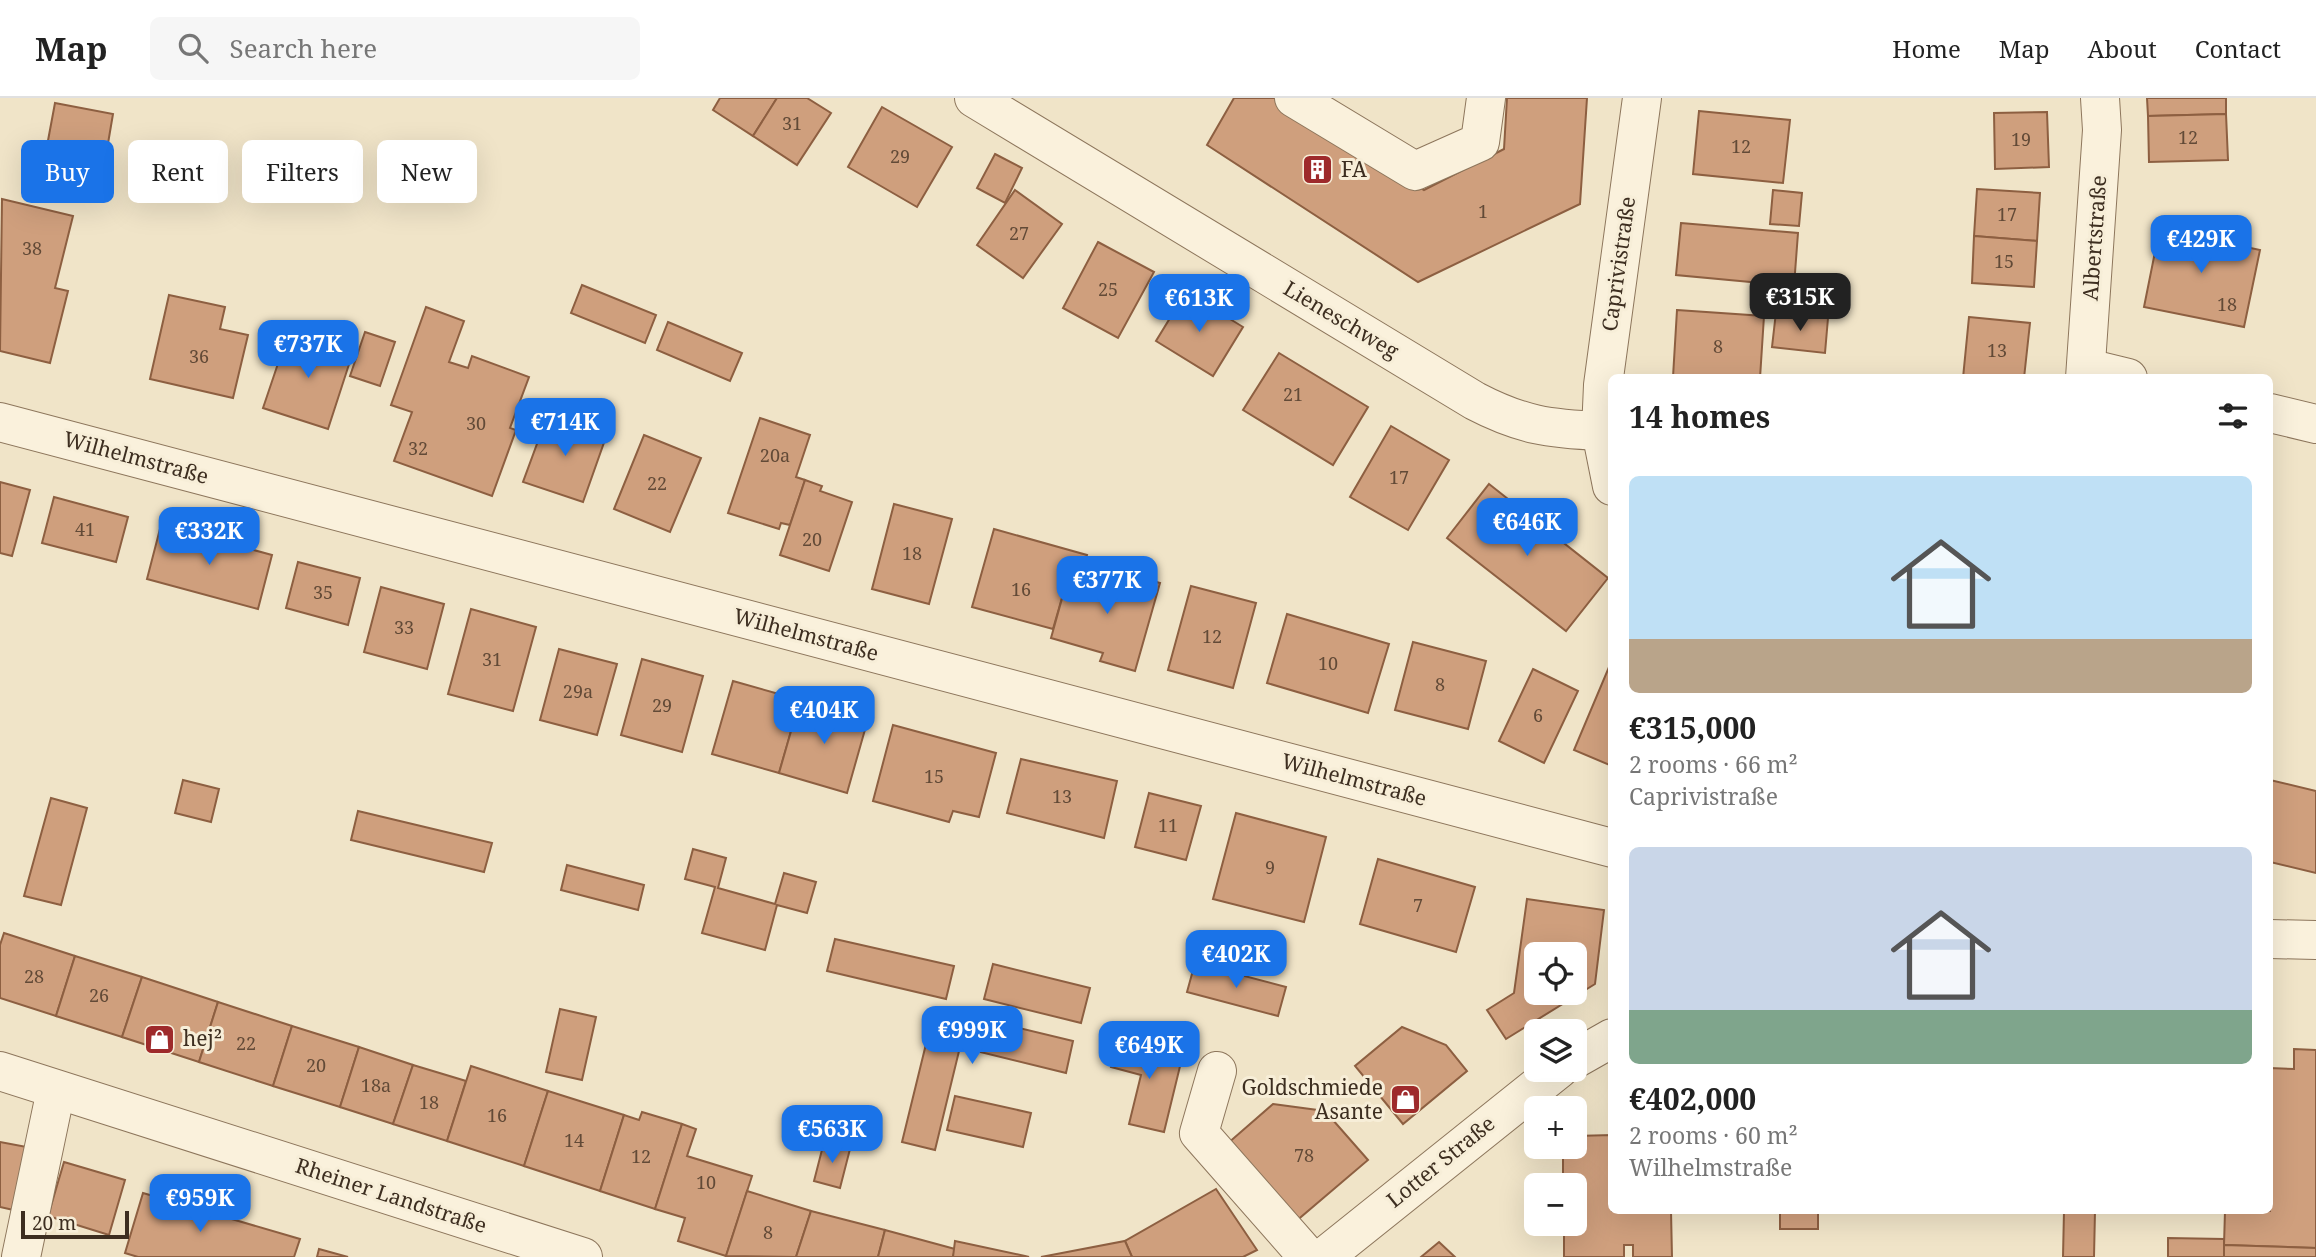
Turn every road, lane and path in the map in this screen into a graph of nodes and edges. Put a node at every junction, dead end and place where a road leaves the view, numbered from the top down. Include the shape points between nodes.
1 (974, 98) edge
2 (1294, 98) edge
3 (1486, 98) edge
4 (1642, 98) edge
5 (2100, 98) edge
6 (2086, 373) edge
7 (2273, 414) edge
8 (0, 422) edge
9 (2316, 424) edge
10 (1601, 431) junction
11 (1608, 466) edge
12 (1608, 847) edge
13 (2273, 939) edge
14 (2316, 940) edge
15 (1608, 1040) edge
16 (1587, 1052) edge
17 (0, 1071) edge
18 (1217, 1071) dead end
19 (1543, 1082) edge
20 (57, 1090) junction
21 (21, 1257) edge
22 (583, 1257) edge
23 (1308, 1257) edge
24 (1324, 1257) edge

1 - 10 street, Lieneschweg via 1475,401 1508,418 1551,429
2 - 3 street via 1415,171 1480,142
4 - 10 street, Caprivistraße via 1603,385
5 - 6 street, Albertstraße via 2102,130
7 - 9 street
8 - 12 street, Wilhelmstraße
10 - 11 street
13 - 14 street
15 - 16 street
17 - 20 street, Rheiner Landstraße
18 - 23 street via 1199,1133
19 - 24 street, Lotter Straße
20 - 21 street
20 - 22 street, Rheiner Landstraße

